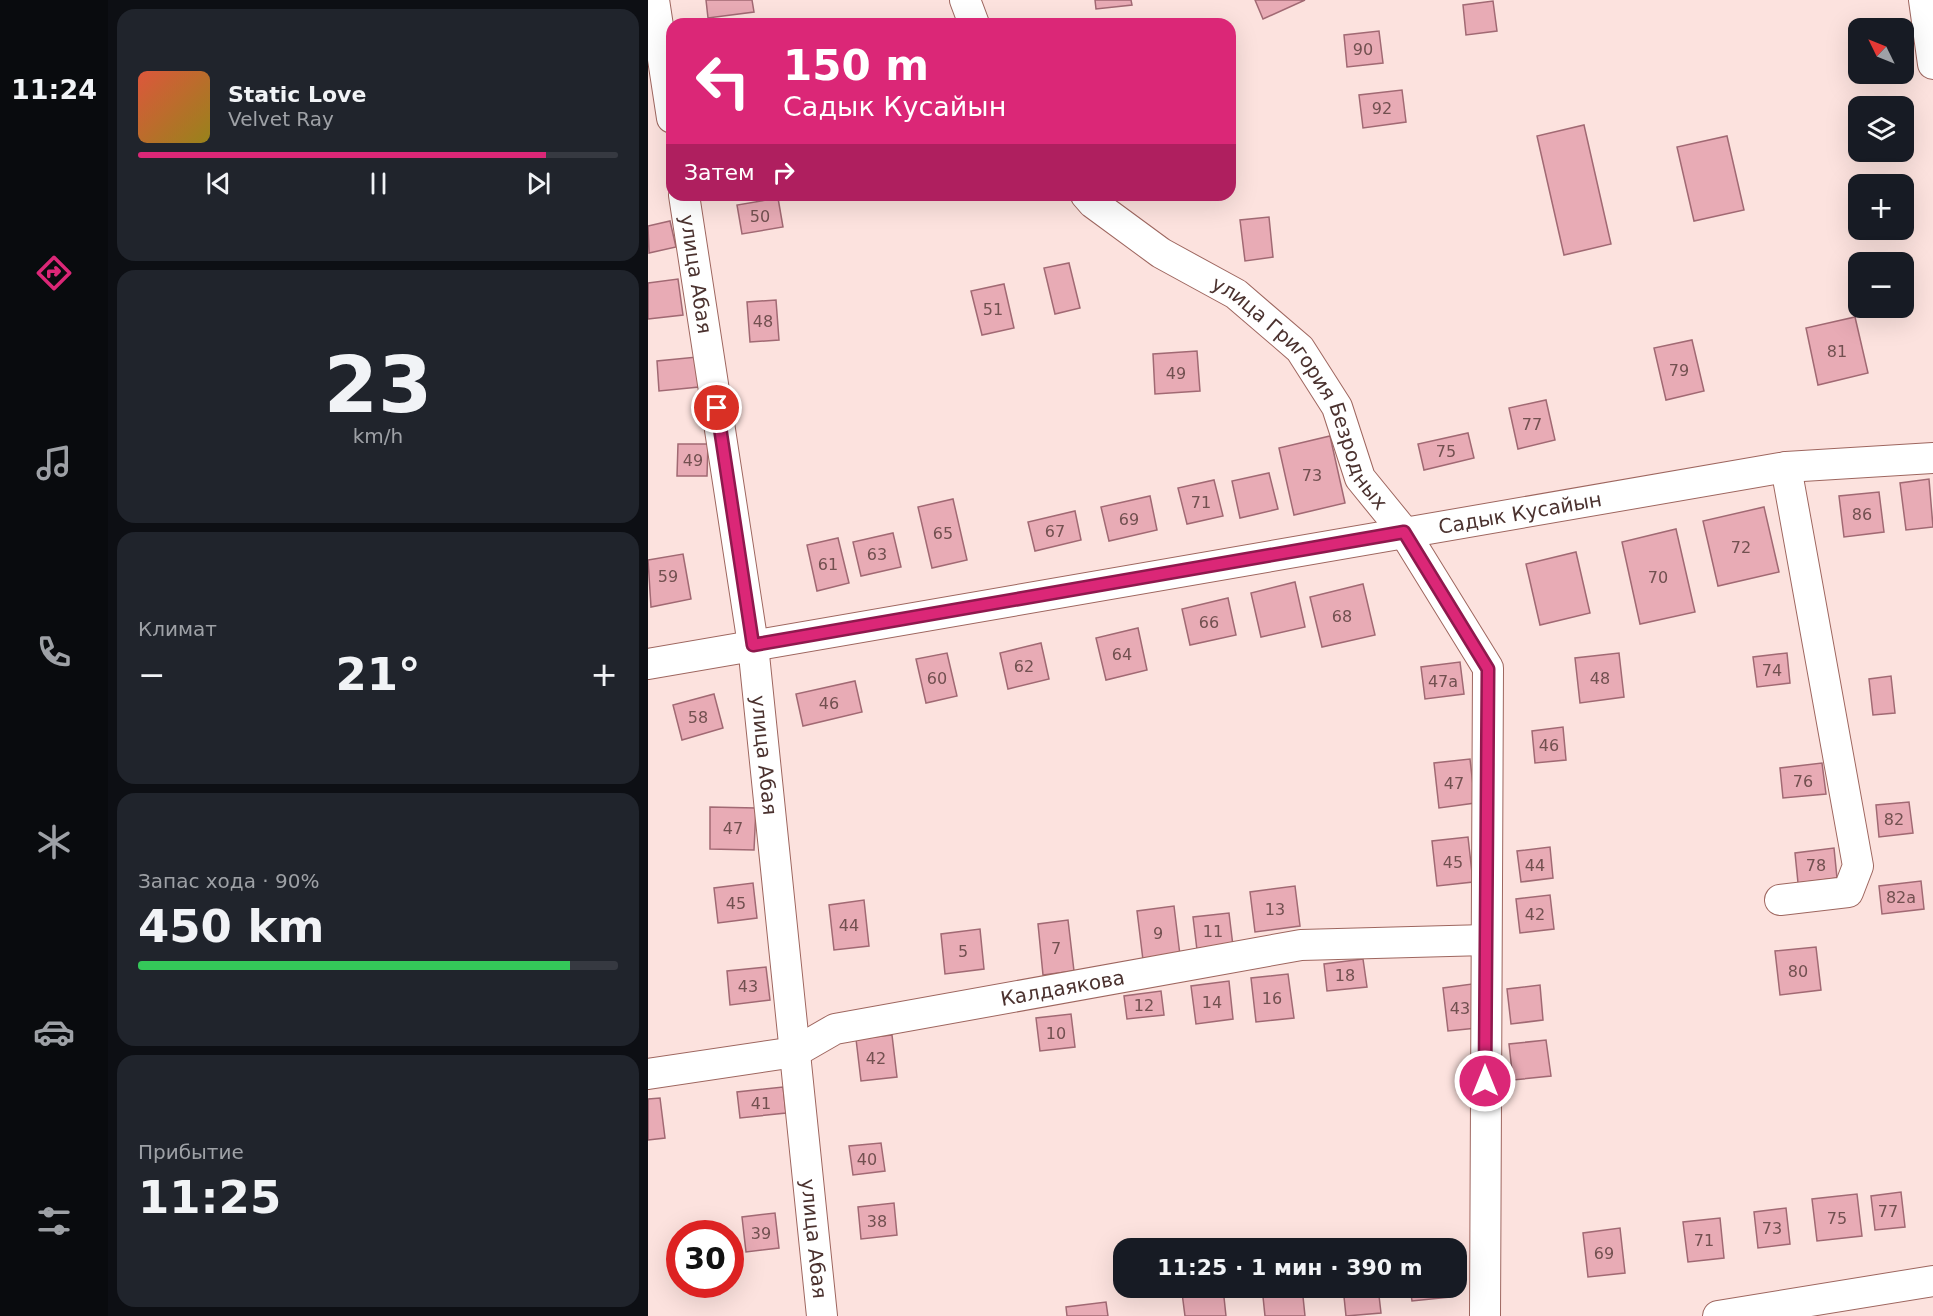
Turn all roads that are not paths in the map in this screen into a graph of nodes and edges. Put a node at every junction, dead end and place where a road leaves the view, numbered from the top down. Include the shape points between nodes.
1 (654, 0) edge
2 (965, 0) edge
3 (1924, 0) edge
4 (972, 18) edge
5 (1933, 64) edge
6 (666, 79) edge
7 (685, 201) edge
8 (1091, 201) edge
9 (1933, 458) edge
10 (1786, 467) junction
11 (1404, 532) junction
12 (753, 645) junction
13 (648, 664) edge
14 (1780, 900) dead end
15 (1485, 940) junction
16 (795, 1052) junction
17 (648, 1074) edge
18 (1933, 1281) edge
19 (822, 1316) edge
20 (1485, 1316) edge
21 (1718, 1316) edge

1 - 6 street
2 - 4 street
3 - 5 street
7 - 12 street, улица Абая
8 - 11 street, улица Григория Безродных via 1161,253 1236,294 1300,349 1337,407 1360,478
9 - 10 street, Садык Кусайын
10 - 11 street, Садык Кусайын
10 - 14 street via 1858,866 1848,892
11 - 12 street, Садык Кусайын
11 - 15 street, улица Григория Безродных via 1488,669
12 - 13 street, Садык Кусайын
12 - 16 street, улица Абая
15 - 16 street, Калдаякова via 1301,945 835,1029
15 - 20 street, улица Григория Безродных
16 - 17 street, Калдаякова
16 - 19 street, улица Абая
18 - 21 street

